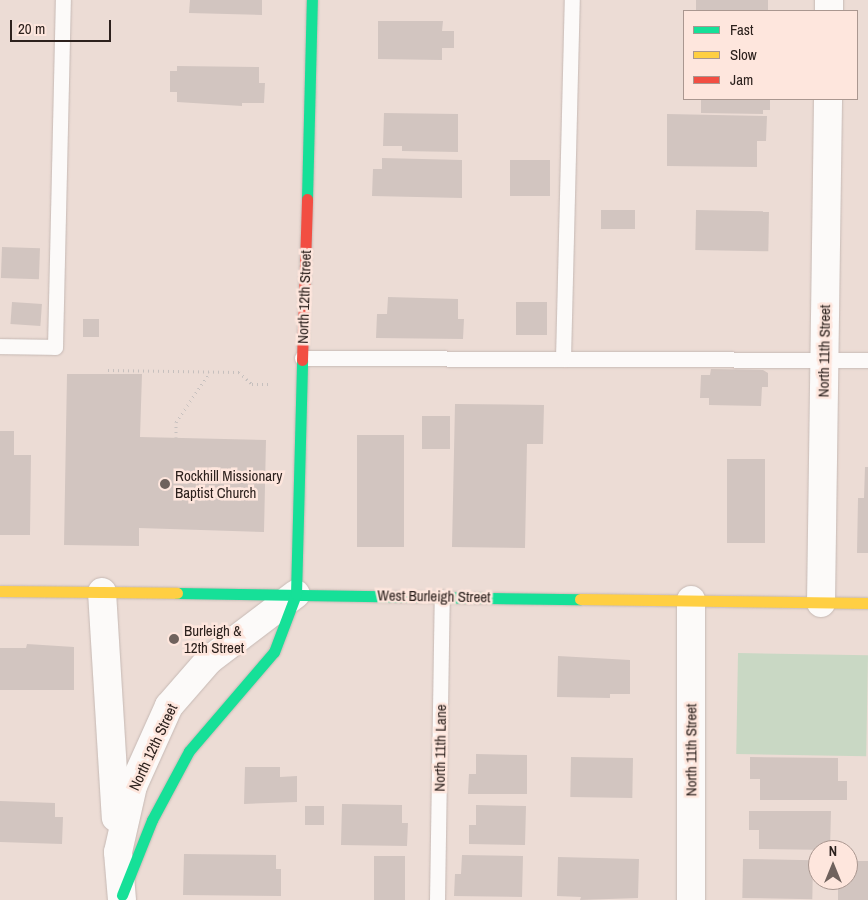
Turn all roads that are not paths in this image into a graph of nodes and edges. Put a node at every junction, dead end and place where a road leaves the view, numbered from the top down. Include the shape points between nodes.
1 (63, 0) edge
2 (312, 0) edge
3 (572, 0) edge
4 (828, 100) edge
5 (0, 346) edge
6 (302, 358) junction
7 (563, 359) junction
8 (824, 360) junction
9 (868, 360) edge
10 (0, 592) edge
11 (102, 592) junction
12 (296, 594) junction
13 (442, 597) junction
14 (691, 600) junction
15 (820, 603) junction
16 (868, 603) edge
17 (118, 852) junction
18 (122, 897) edge
19 (437, 900) edge
20 (691, 900) edge

1 - 5 lane via 55,347
2 - 6 street, North 12th Street
3 - 7 lane
4 - 8 street, North 11th Street
6 - 7 lane
6 - 12 street, North 12th Street
7 - 8 lane
8 - 9 lane
8 - 15 street, North 11th Street
10 - 11 street, West Burleigh Street
11 - 12 street, West Burleigh Street
11 - 17 street
12 - 13 street, West Burleigh Street
12 - 17 street, North 12th Street via 209,660 169,706 133,786
12 - 18 street, North 12th Street via 274,652 189,751 152,820
13 - 14 street, West Burleigh Street
13 - 19 lane, North 11th Lane
14 - 15 street, West Burleigh Street
14 - 20 street, North 11th Street
15 - 16 street, West Burleigh Street
17 - 18 street, North 12th Street

